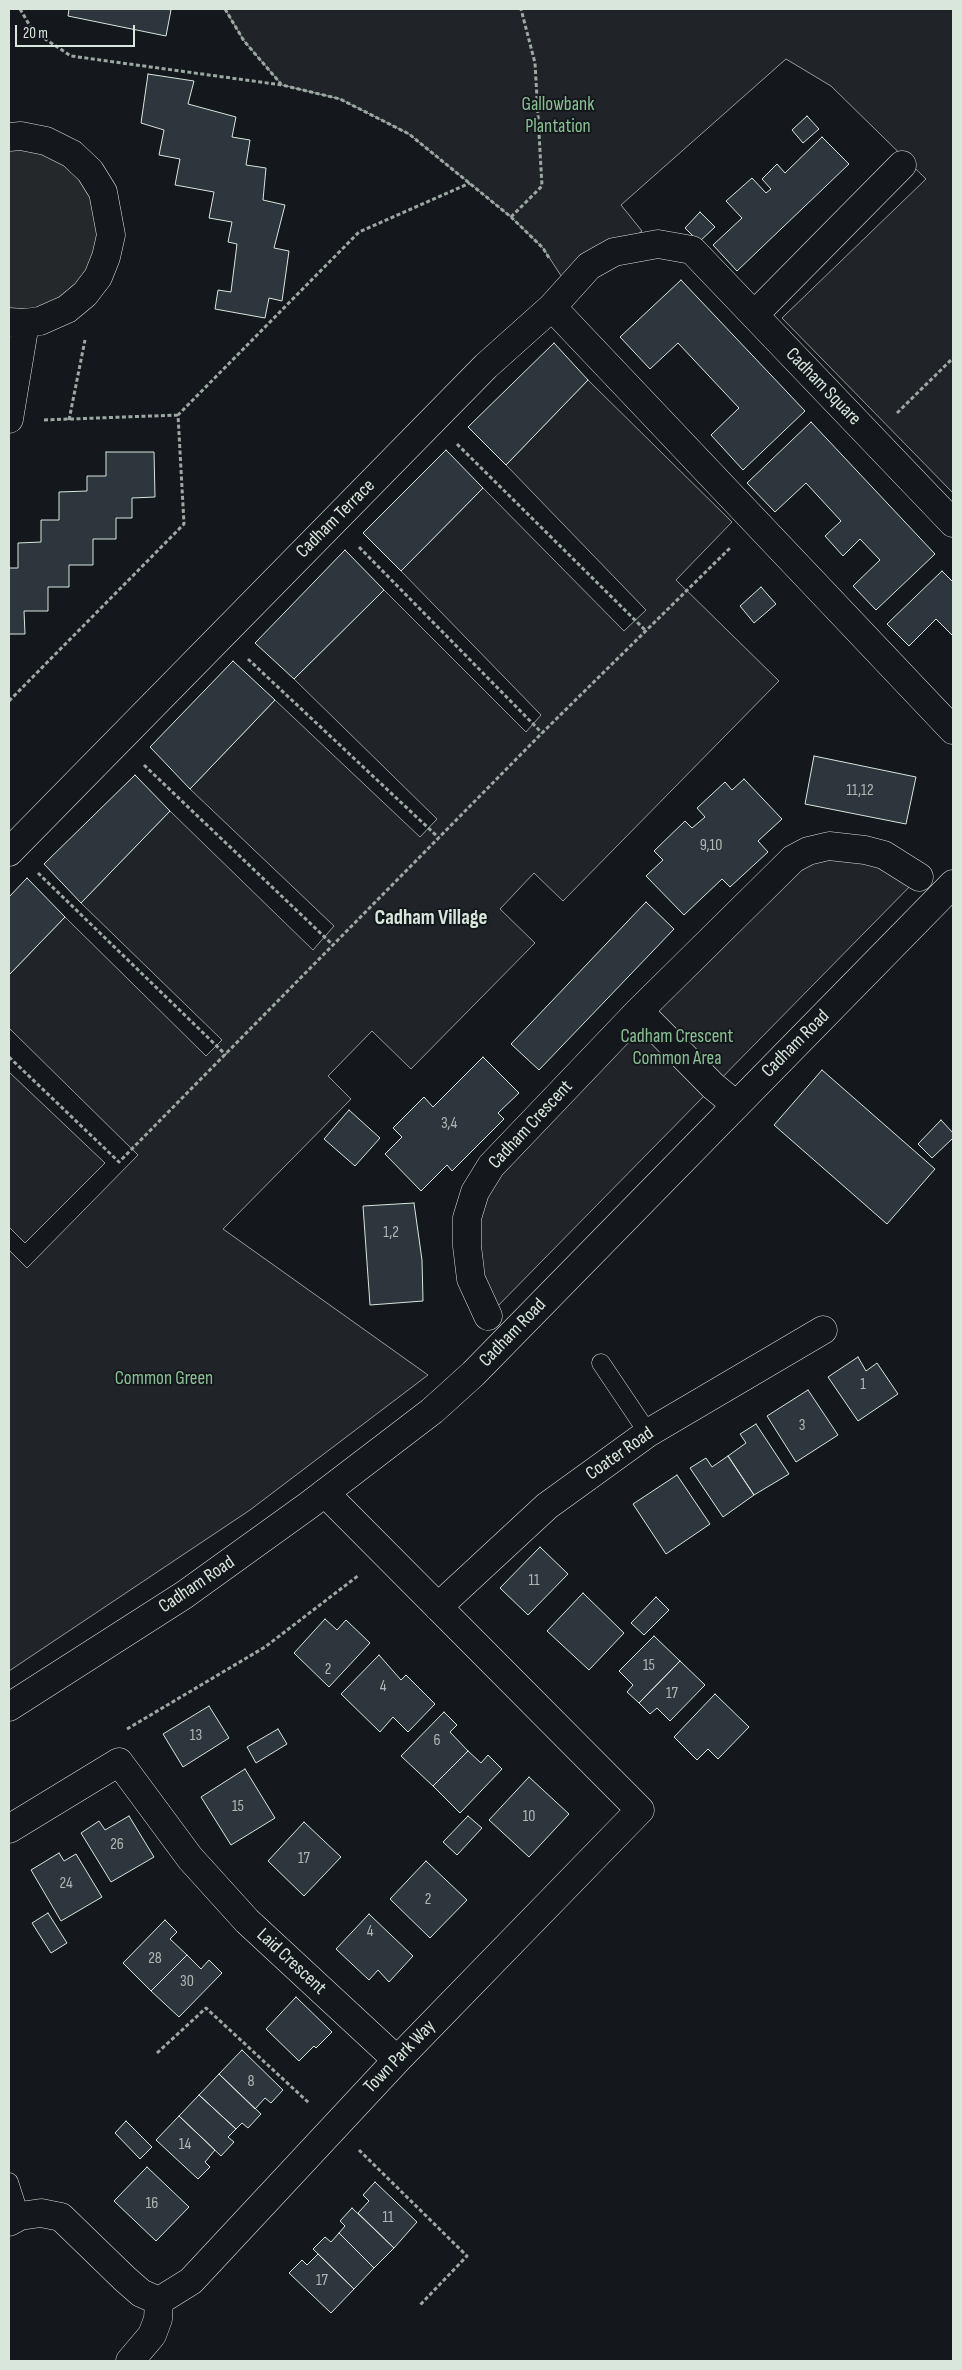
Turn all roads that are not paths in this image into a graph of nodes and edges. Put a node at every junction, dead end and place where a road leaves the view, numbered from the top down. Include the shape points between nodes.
1 (9, 137) edge
2 (902, 165) dead end
3 (692, 250) joint
4 (561, 297) junction
5 (754, 315) junction
6 (17, 323) edge
7 (9, 419) edge
8 (953, 523) edge
9 (953, 730) edge
10 (11, 850) edge
11 (919, 877) dead end
12 (953, 884) edge
13 (639, 1011) junction
14 (736, 1105) junction
15 (488, 1316) dead end
16 (823, 1330) dead end
17 (601, 1363) dead end
18 (648, 1433) junction
19 (325, 1493) junction
20 (438, 1607) junction
21 (9, 1707) edge
22 (9, 1828) edge
23 (397, 2060) junction
24 (9, 2182) edge
25 (14, 2219) edge
26 (159, 2301) junction
27 (130, 2361) edge

1 - 6 street via 46,141 72,154 90,171 103,192 111,235 98,277 85,294 67,309 40,321
2 - 5 street
3 - 4 street, Cadham Terrace via 658,244 614,252 588,266
3 - 5 street, Cadham Square
4 - 9 street via 757,522
4 - 10 street, Cadham Terrace via 486,366
5 - 8 street, Cadham Square
6 - 7 street
11 - 13 street, Cadham Crescent via 884,854 828,846 808,851 793,859
12 - 14 street, Cadham Road
13 - 14 street
13 - 15 street, Cadham Crescent via 491,1166 475,1192 467,1218 467,1246 471,1279
14 - 19 street, Cadham Road via 473,1374 432,1411
16 - 18 street, Coater Road
17 - 18 lane
18 - 20 street, Coater Road via 547,1506
19 - 20 street
19 - 21 street, Cadham Road via 184,1594
20 - 23 street, Town Park Way via 640,1810
22 - 23 street, Laid Crescent via 120,1762 190,1858 247,1921
23 - 26 street, Town Park Way via 191,2281
24 - 25 lane via 13,2189
25 - 26 street via 41,2212 61,2217 141,2293
26 - 27 street via 158,2319 152,2335

